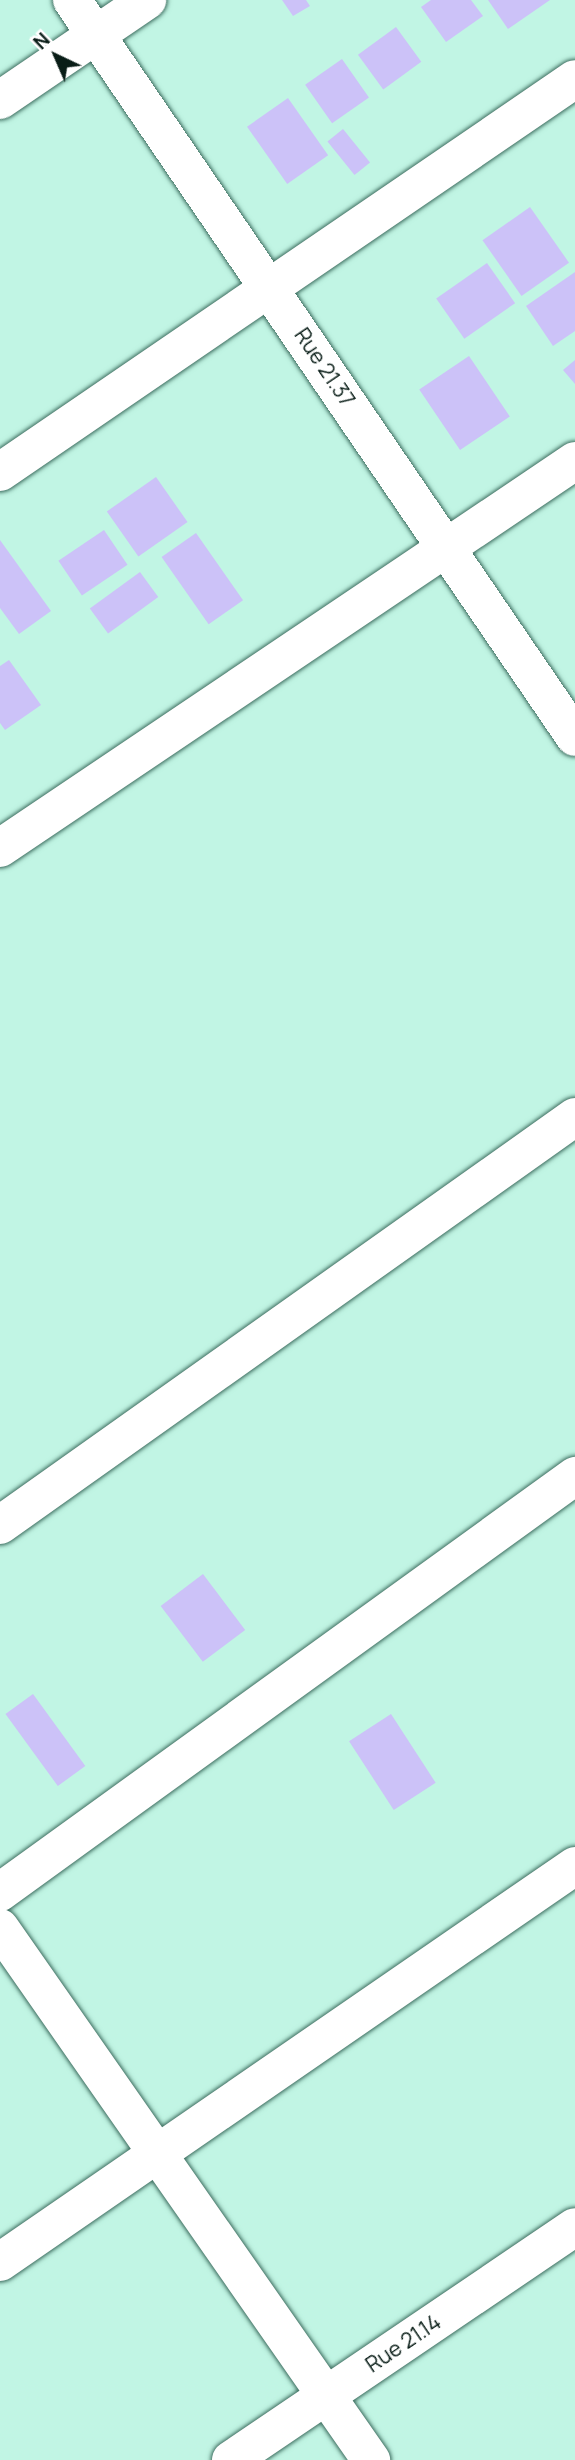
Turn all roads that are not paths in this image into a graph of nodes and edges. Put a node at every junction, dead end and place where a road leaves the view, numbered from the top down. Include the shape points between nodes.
1 (72, 0) edge
2 (147, 0) edge
3 (96, 35) junction
4 (575, 79) edge
5 (0, 100) edge
6 (272, 288) junction
7 (575, 461) edge
8 (0, 472) edge
9 (536, 488) junction
10 (575, 493) edge
11 (448, 549) junction
12 (575, 737) edge
13 (0, 848) edge
14 (575, 1117) edge
15 (575, 1476) edge
16 (0, 1525) edge
17 (575, 1866) edge
18 (0, 1892) edge
19 (0, 1928) edge
20 (156, 2157) junction
21 (575, 2227) edge
22 (0, 2262) edge
23 (326, 2395) junction
24 (231, 2460) edge
25 (370, 2460) edge

1 - 3 street, Rue 21.37
2 - 3 street
3 - 5 street
3 - 6 street, Rue 21.37
4 - 6 street
6 - 8 street
6 - 11 street, Rue 21.37
7 - 9 street
9 - 10 street
9 - 11 street
11 - 12 street, Rue 21.37
11 - 13 street
14 - 16 street
15 - 18 street
17 - 20 street
19 - 20 street
20 - 22 street
20 - 23 street
21 - 23 street, Rue 21.14
23 - 24 street, Rue 21.14
23 - 25 street

